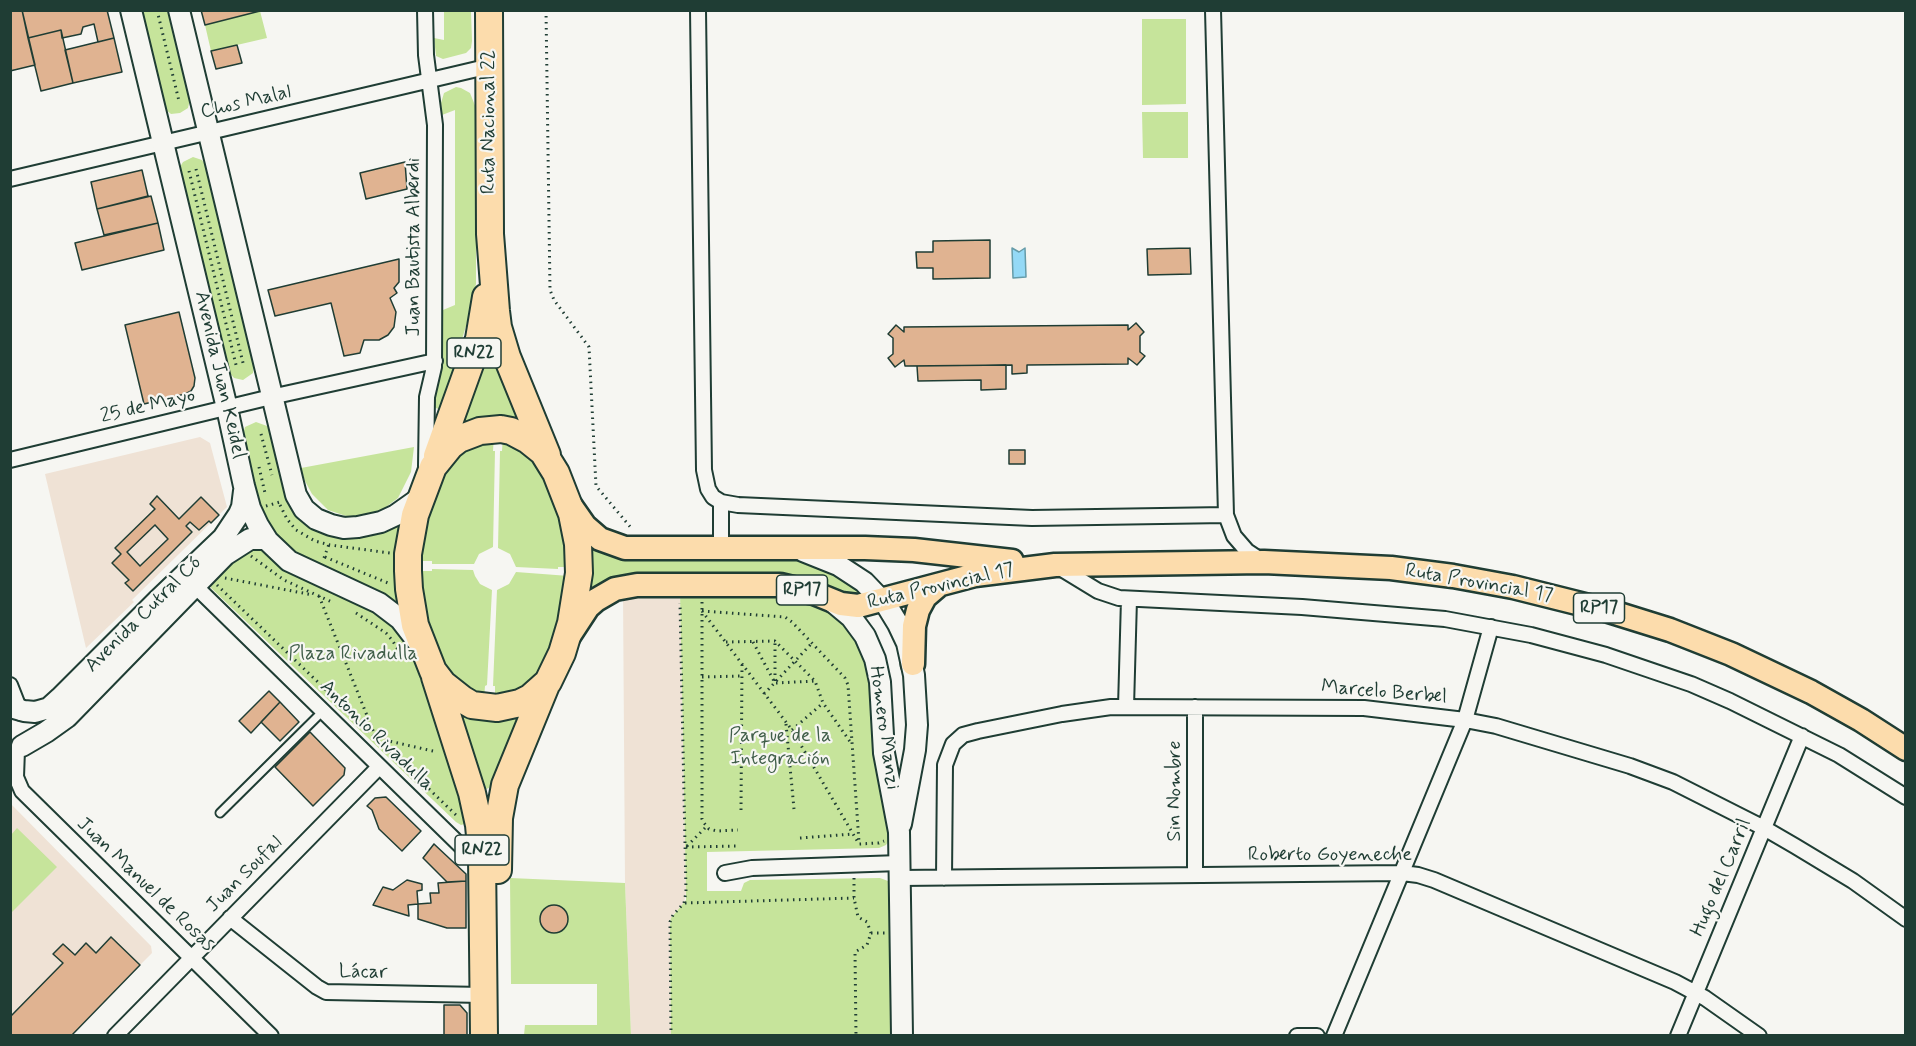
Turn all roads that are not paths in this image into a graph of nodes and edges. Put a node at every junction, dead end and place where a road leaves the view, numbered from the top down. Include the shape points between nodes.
1 (131, 10) edge
2 (178, 10) edge
3 (425, 10) edge
4 (489, 10) edge
5 (698, 10) edge
6 (1213, 10) edge
7 (490, 66) junction
8 (430, 80) junction
9 (207, 132) junction
10 (163, 142) junction
11 (10, 178) edge
12 (490, 234) junction
13 (435, 361) junction
14 (271, 397) junction
15 (227, 408) junction
16 (10, 460) edge
17 (550, 460) junction
18 (426, 483) junction
19 (244, 486) junction
20 (568, 500) junction
21 (721, 502) junction
22 (1226, 515) junction
23 (266, 539) junction
24 (785, 548) junction
25 (721, 549) junction
26 (1264, 562) junction
27 (1055, 565) junction
28 (189, 580) junction
29 (942, 583) junction
30 (1129, 599) junction
31 (883, 601) junction
32 (833, 602) junction
33 (1491, 627) junction
34 (566, 640) junction
35 (422, 664) junction
36 (913, 664) junction
37 (548, 682) junction
38 (10, 685) edge
39 (1126, 707) junction
40 (1195, 707) junction
41 (17, 711) edge
42 (322, 712) junction
43 (1465, 720) junction
44 (1802, 736) junction
45 (1905, 748) edge
46 (16, 749) edge
47 (379, 767) junction
48 (1905, 797) edge
49 (220, 813) dead end
50 (1764, 828) junction
51 (893, 835) junction
52 (490, 857) junction
53 (900, 871) junction
54 (724, 873) dead end
55 (1401, 873) junction
56 (1195, 875) junction
57 (944, 878) junction
58 (230, 918) junction
59 (1905, 919) edge
60 (191, 958) junction
61 (1695, 992) junction
62 (483, 995) junction
63 (114, 1035) edge
64 (271, 1035) edge
65 (484, 1035) edge
66 (500, 1035) edge
67 (902, 1035) edge
68 (1297, 1035) edge
69 (1317, 1035) edge
70 (1334, 1035) edge
71 (1677, 1035) edge
72 (1759, 1035) edge

1 - 10 main road, Avenida Juan Keidel
2 - 9 main road
3 - 8 street, Juan Bautista Alberdi
4 - 7 highway, Ruta Nacional 22 / RN22
5 - 21 street via 704,470 708,489
6 - 22 street
7 - 8 street, Chos Malal
7 - 12 highway, Ruta Nacional 22 / RN22
8 - 9 street, Chos Malal
8 - 13 street, Juan Bautista Alberdi via 435,125
9 - 10 street, Chos Malal
9 - 14 main road
10 - 11 street, Chos Malal
10 - 15 main road, Avenida Juan Keidel
12 - 17 highway, Ruta Nacional 22 / RN22 via 502,342
12 - 18 highway, Ruta Nacional 22 / RN22 via 478,339
13 - 14 street, 25 de Mayo
13 - 18 street, Juan Bautista Alberdi via 427,397
14 - 15 street, 25 de Mayo
14 - 18 main road via 296,495 316,519 337,527 381,522 396,515
15 - 16 street, 25 de Mayo
15 - 19 main road, Avenida Juan Keidel
17 - 18 highway, RN22 via 520,435 501,429 480,431 450,446
17 - 20 highway, RN22
18 - 35 highway, RN22 via 411,534 408,571
19 - 23 main road, Avenida Juan Keidel
19 - 28 main road, Avenida Cutral Có via 242,507 233,525
20 - 25 main road, Ruta Provincial 17 / RP17 via 591,532 617,546
20 - 34 highway, RN22 via 577,537 579,573
21 - 22 street via 738,506 1032,518
21 - 25 street
22 - 26 street via 1234,536
23 - 28 main road, Avenida Cutral Có via 240,543
23 - 35 main road, Avenida Juan Keidel via 296,566 390,610 409,629
24 - 25 main road, Ruta Provincial 17 / RP17
24 - 27 main road, Ruta Provincial 17 / RP17 via 897,549
24 - 31 main road, Homero Manzi via 838,565
26 - 27 main road, Ruta Provincial 17 / RP17
26 - 45 main road, Ruta Provincial 17 / RP17 via 1391,568 1453,576 1609,610 1759,666 1837,706
27 - 29 main road, Ruta Provincial 17 / RP17
27 - 30 street via 1098,591
28 - 41 main road, Avenida Cutral Có via 53,705 35,712
28 - 42 street, Antonio Rivadulla
28 - 46 main road, Avenida Cutral Có via 169,613 67,717
29 - 31 main road, Ruta Provincial 17 / RP17
29 - 36 main road via 918,610
30 - 33 street via 1351,610
30 - 39 street
31 - 32 main road, Ruta Provincial 17 / RP17 via 858,606
31 - 36 main road, Homero Manzi via 903,633
32 - 34 main road, Ruta Provincial 17 / RP17 via 780,585 625,586 605,593 588,607
32 - 51 main road, Homero Manzi via 858,626 875,659
33 - 43 street
33 - 44 street via 1650,669
34 - 37 highway, RN22
35 - 37 highway, RN22 via 451,693 483,707 520,703
35 - 52 highway, RN22 via 477,810
36 - 51 main road, Homero Manzi via 916,738
37 - 52 highway, RN22 via 505,785
38 - 41 street
39 - 40 street, Marcelo Berbel
39 - 57 street, Marcelo Berbel via 1062,714 970,732 958,739 947,757 944,773
40 - 43 street, Marcelo Berbel via 1364,708
40 - 56 street, Sin Nombre
41 - 46 main road via 28,735
42 - 47 street, Antonio Rivadulla
42 - 49 lane
43 - 50 street, Marcelo Berbel via 1630,766 1673,782
43 - 55 street
44 - 48 street
44 - 50 street, Hugo del Carril
46 - 60 street, Juan Manuel de Rosas via 16,777 22,791
47 - 52 street, Antonio Rivadulla via 466,851
47 - 58 street, Juan Soufal
50 - 59 street, Marcelo Berbel via 1843,875
50 - 61 street, Hugo del Carril
51 - 53 main road, Homero Manzi
52 - 62 highway, RN22
52 - 66 highway, RN22
53 - 54 street, Roberto Goyeneche via 752,868
53 - 57 street, Roberto Goyeneche
53 - 67 main road, Homero Manzi
55 - 56 street, Roberto Goyeneche
55 - 61 street, Roberto Goyeneche via 1434,880
55 - 70 street
56 - 57 street, Roberto Goyeneche
58 - 60 street, Juan Soufal
58 - 62 street, Lácar via 326,992
60 - 63 street, Juan Soufal
60 - 64 street, Juan Manuel de Rosas
61 - 71 street, Hugo del Carril
61 - 72 street, Roberto Goyeneche
62 - 65 highway, RN22
68 - 69 street

